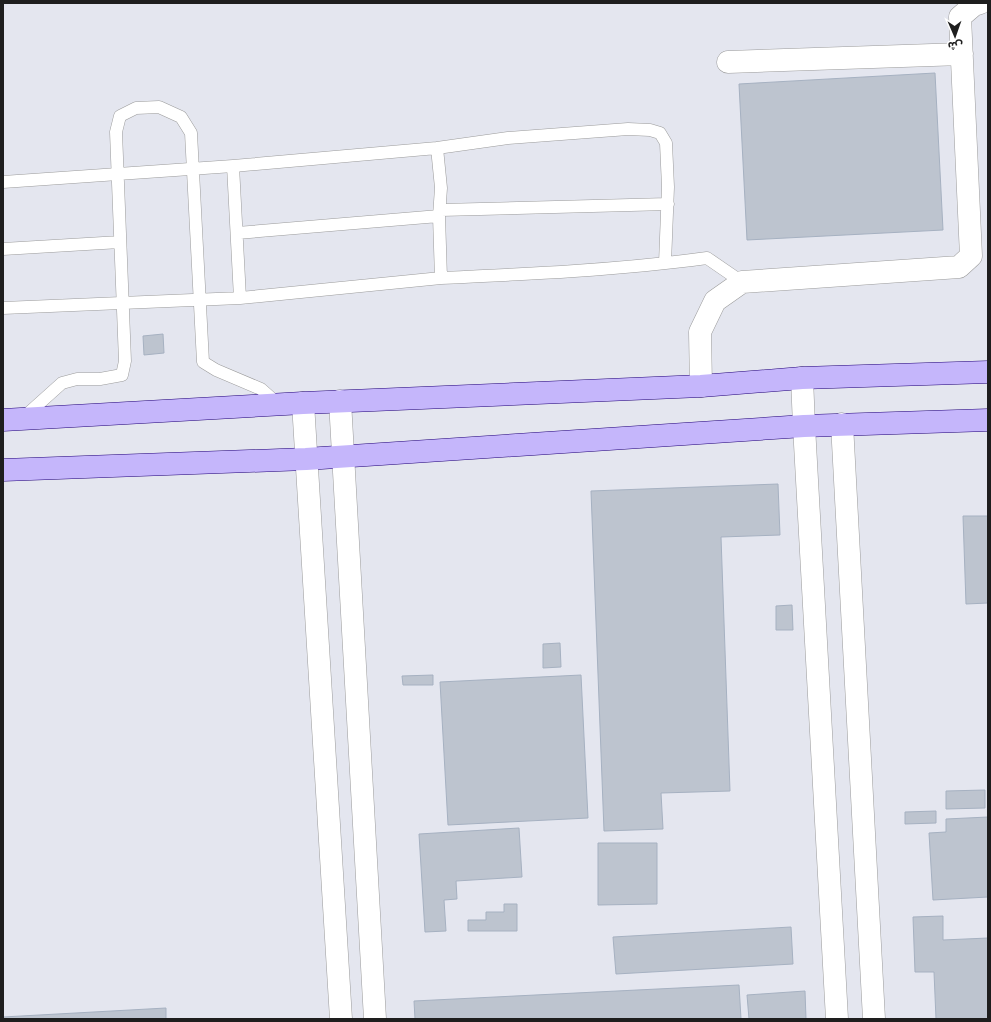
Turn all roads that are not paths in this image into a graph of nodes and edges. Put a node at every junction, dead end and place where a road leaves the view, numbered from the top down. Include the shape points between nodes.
1 (980, 3) edge
2 (962, 54) junction
3 (728, 62) dead end
4 (437, 148) junction
5 (233, 166) junction
6 (192, 169) junction
7 (117, 175) junction
8 (3, 182) edge
9 (668, 204) junction
10 (440, 213) junction
11 (237, 233) junction
12 (120, 242) junction
13 (3, 249) edge
14 (665, 263) junction
15 (441, 278) junction
16 (742, 282) junction
17 (240, 298) junction
18 (201, 300) junction
19 (123, 303) junction
20 (3, 308) edge
21 (988, 372) edge
22 (802, 378) junction
23 (700, 386) junction
24 (340, 402) junction
25 (303, 403) junction
26 (278, 405) junction
27 (12, 420) edge
28 (988, 420) edge
29 (842, 424) junction
30 (804, 426) junction
31 (343, 456) junction
32 (306, 459) junction
33 (3, 470) edge
34 (341, 1019) edge
35 (375, 1019) edge
36 (837, 1019) edge
37 (874, 1019) edge

1 - 2 street via 974,4 960,17
2 - 3 street
2 - 16 street via 971,256 959,267
4 - 5 lane
4 - 9 lane via 508,138 628,129 650,130 660,133 666,143
4 - 10 lane via 441,188
5 - 6 lane
5 - 11 lane
6 - 7 lane
6 - 7 lane via 191,133 181,117 159,107 136,108 120,116 116,132
6 - 18 lane
7 - 8 lane
7 - 12 lane
9 - 10 lane
9 - 14 lane
10 - 11 lane
10 - 15 lane
11 - 17 lane
12 - 13 lane
12 - 19 lane
14 - 15 lane
14 - 16 lane via 707,258
15 - 17 lane
16 - 23 street via 715,301 700,332
17 - 18 lane
18 - 19 lane
18 - 26 lane via 203,362 261,389
19 - 20 lane
19 - 27 lane via 125,361 122,375 62,383
21 - 22 street
22 - 23 street
22 - 30 street
23 - 24 street
24 - 25 street
24 - 31 street
25 - 26 street
25 - 32 street
26 - 27 street
28 - 29 street
29 - 30 street
29 - 37 street
30 - 31 street
30 - 36 street
31 - 32 street
31 - 35 street
32 - 33 street
32 - 34 street

